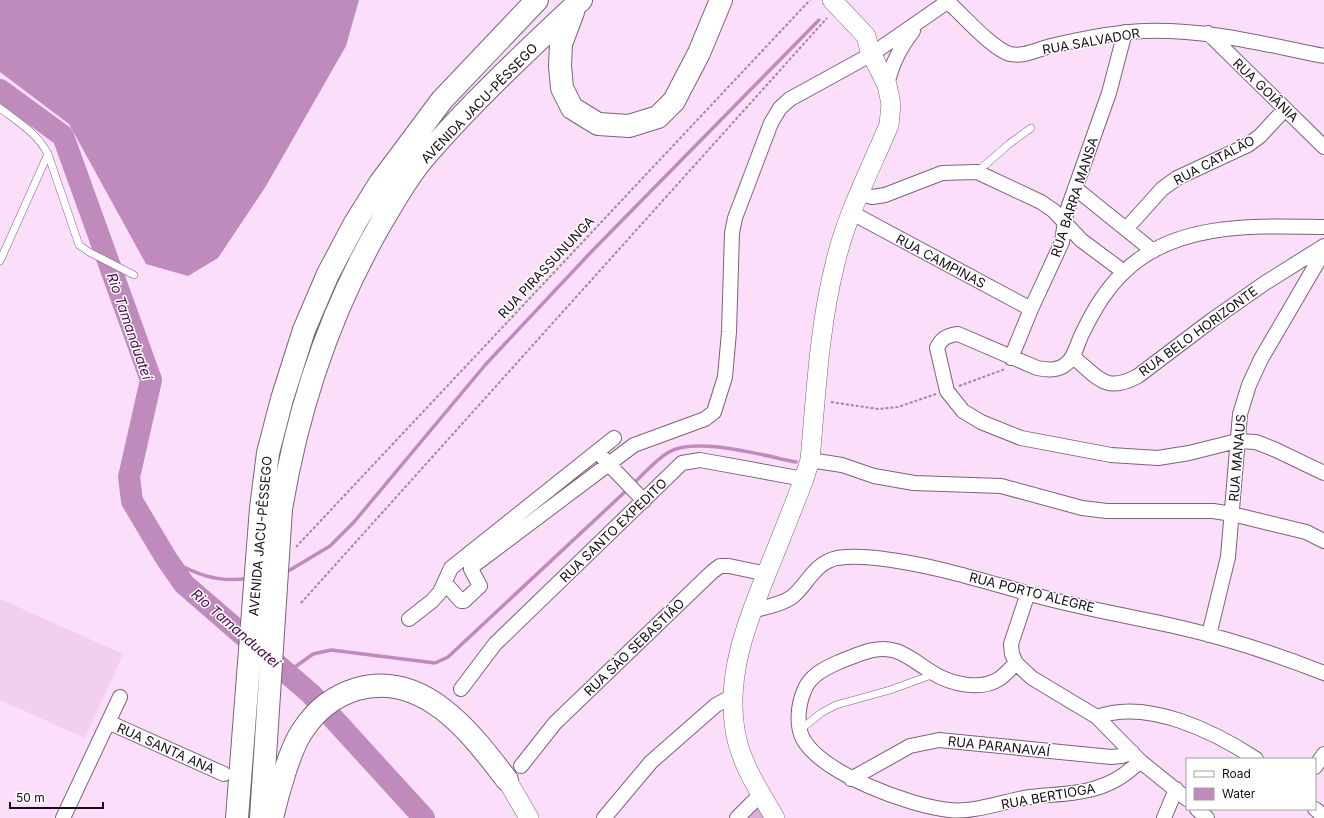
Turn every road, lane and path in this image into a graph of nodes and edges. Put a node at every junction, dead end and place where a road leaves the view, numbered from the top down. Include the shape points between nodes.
1 (537, 0) edge
2 (721, 0) edge
3 (810, 0) edge
4 (817, 0) edge
5 (949, 1) edge
6 (578, 3) edge
7 (831, 7) edge
8 (922, 19) junction
9 (1125, 32) junction
10 (1208, 33) junction
11 (871, 52) junction
12 (1324, 56) edge
13 (887, 85) junction
14 (0, 108) edge
15 (1285, 109) junction
16 (1031, 128) dead end
17 (1324, 147) edge
18 (48, 154) junction
19 (977, 172) junction
20 (1075, 188) junction
21 (860, 194) junction
22 (852, 213) junction
23 (1065, 223) junction
24 (1324, 227) edge
25 (1126, 229) junction
26 (1324, 246) edge
27 (1153, 251) junction
28 (1324, 251) edge
29 (0, 261) edge
30 (1124, 272) junction
31 (134, 275) dead end
32 (1031, 309) junction
33 (1072, 357) junction
34 (1016, 360) junction
35 (947, 391) junction
36 (816, 400) junction
37 (614, 438) dead end
38 (1237, 441) junction
39 (597, 453) junction
40 (810, 460) junction
41 (609, 464) junction
42 (1324, 473) edge
43 (804, 479) junction
44 (635, 491) junction
45 (1232, 514) junction
46 (1324, 541) edge
47 (295, 547) dead end
48 (767, 574) junction
49 (445, 583) junction
50 (1028, 593) junction
51 (301, 603) dead end
52 (752, 611) junction
53 (409, 619) dead end
54 (1209, 636) junction
55 (1016, 663) junction
56 (1324, 673) edge
57 (934, 674) junction
58 (461, 689) dead end
59 (733, 696) junction
60 (120, 697) dead end
61 (1097, 717) junction
62 (108, 722) junction
63 (799, 731) junction
64 (1324, 754) edge
65 (1136, 756) junction
66 (1254, 758) edge
67 (1316, 766) edge
68 (514, 773) junction
69 (224, 774) dead end
70 (851, 779) junction
71 (1176, 789) junction
72 (761, 794) junction
73 (1186, 798) edge
74 (1198, 810) edge
75 (1316, 810) edge
76 (1324, 816) edge
77 (63, 818) edge
78 (237, 818) edge
79 (261, 818) edge
80 (272, 818) edge
81 (529, 818) edge
82 (604, 818) edge
83 (738, 818) edge
84 (775, 818) edge
85 (1164, 818) edge
86 (1207, 818) edge

1 - 78 highway, AVENIDA JACU-PÊSSEGO via 442,100 380,183 328,274 304,330 268,453 260,516
2 - 6 highway via 699,53 674,100 658,117 629,126 598,124 572,108 562,88 561,44
3 - 47 path, RUA PIRASSUNUNGA
4 - 7 main road
5 - 8 street
5 - 9 street, RUA SALVADOR via 993,44 1011,54 1022,55 1050,46
6 - 79 highway, AVENIDA JACU-PÊSSEGO via 428,153 374,234 349,283 325,340 303,406 288,470 277,548
7 - 11 main road via 866,36
7 - 51 path
8 - 11 street
8 - 13 street via 894,60
9 - 10 street, RUA SALVADOR
9 - 20 street, RUA BARRA MANSA via 1109,93
10 - 12 street, RUA SALVADOR
10 - 15 street, RUA GOIÂNIA
11 - 13 main road
11 - 41 street via 790,99 780,108 771,123 735,218 731,247 725,377 714,412 705,419 634,445
13 - 21 main road via 891,104 889,125
14 - 18 lane via 32,133
15 - 17 street, RUA GOIÂNIA
15 - 25 street, RUA CATALÃO via 1248,145 1177,178 1162,189
16 - 19 lane
18 - 29 lane
18 - 31 lane via 80,245 88,252
19 - 21 street via 942,173 885,195
19 - 23 street via 1041,202
20 - 23 street, RUA BARRA MANSA
20 - 25 street
21 - 22 main road
22 - 32 street, RUA CAMPINAS
22 - 36 main road via 831,281 823,326
23 - 30 street via 1081,240
23 - 32 street, RUA BARRA MANSA via 1062,242
24 - 27 street via 1212,231 1186,236
25 - 27 street
26 - 33 street, RUA BELO HORIZONTE via 1265,283 1126,383 1116,385 1104,382
27 - 30 street
28 - 38 street, RUA MANAUS via 1248,385 1240,414
30 - 33 street via 1094,312
32 - 34 street, RUA BARRA MANSA
33 - 34 street via 1067,364 1049,370
34 - 35 path
34 - 35 street via 969,338 958,334 950,335 944,338 938,348
35 - 36 path via 898,407 878,409
35 - 38 street via 963,411 999,431 1021,438 1111,456 1158,458
36 - 40 main road
37 - 39 street
38 - 42 street via 1256,442
38 - 45 street, RUA MANAUS
39 - 41 street
39 - 49 street via 451,568
40 - 43 main road
40 - 45 street via 842,465 874,476 914,483 1001,486 1082,508 1107,511 1213,511
41 - 44 street
41 - 49 street via 473,566 471,572 480,586 464,601 461,601
43 - 44 street, RUA SANTO EXPEDITO via 692,460
43 - 48 main road
44 - 58 street, RUA SANTO EXPEDITO via 495,644
45 - 46 street via 1306,532
45 - 54 street, RUA MANAUS via 1228,557
48 - 52 main road
48 - 68 street, RUA SÃO SEBASTIÃO via 729,566 720,566 712,572 555,723
49 - 53 street via 432,601
50 - 52 street, RUA PORTO ALEGRE via 949,571 859,556 836,558 824,563 813,571 786,601
50 - 54 street, RUA PORTO ALEGRE
50 - 55 street via 1011,644
52 - 59 main road via 736,664
54 - 56 street, RUA PORTO ALEGRE via 1293,660
55 - 57 street via 999,679 986,685 950,681
55 - 61 street via 1032,678
57 - 63 lane via 836,705 821,713
57 - 63 street via 895,650 880,649 827,667 811,679 804,689 799,706
59 - 72 main road via 735,730 739,746 745,764
59 - 82 street via 716,705 651,762
60 - 62 street
61 - 65 street
61 - 66 street via 1126,711 1160,715 1229,741
62 - 69 street, RUA SANTA ANA
62 - 77 street
63 - 70 street, RUA BERTIOGA via 813,752
64 - 67 street
65 - 70 street, RUA PARANAVAÍ via 1111,757 939,740 910,746
65 - 70 street, RUA BERTIOGA via 1130,772 1114,782 1094,789 1028,798 971,810 949,810 928,806
65 - 71 street
68 - 80 highway via 474,740 445,710 426,697 407,689 367,687 347,692 329,702 314,715 302,731
68 - 81 main road
71 - 73 street
71 - 85 street
72 - 83 street
72 - 84 main road
74 - 86 street
75 - 76 street

